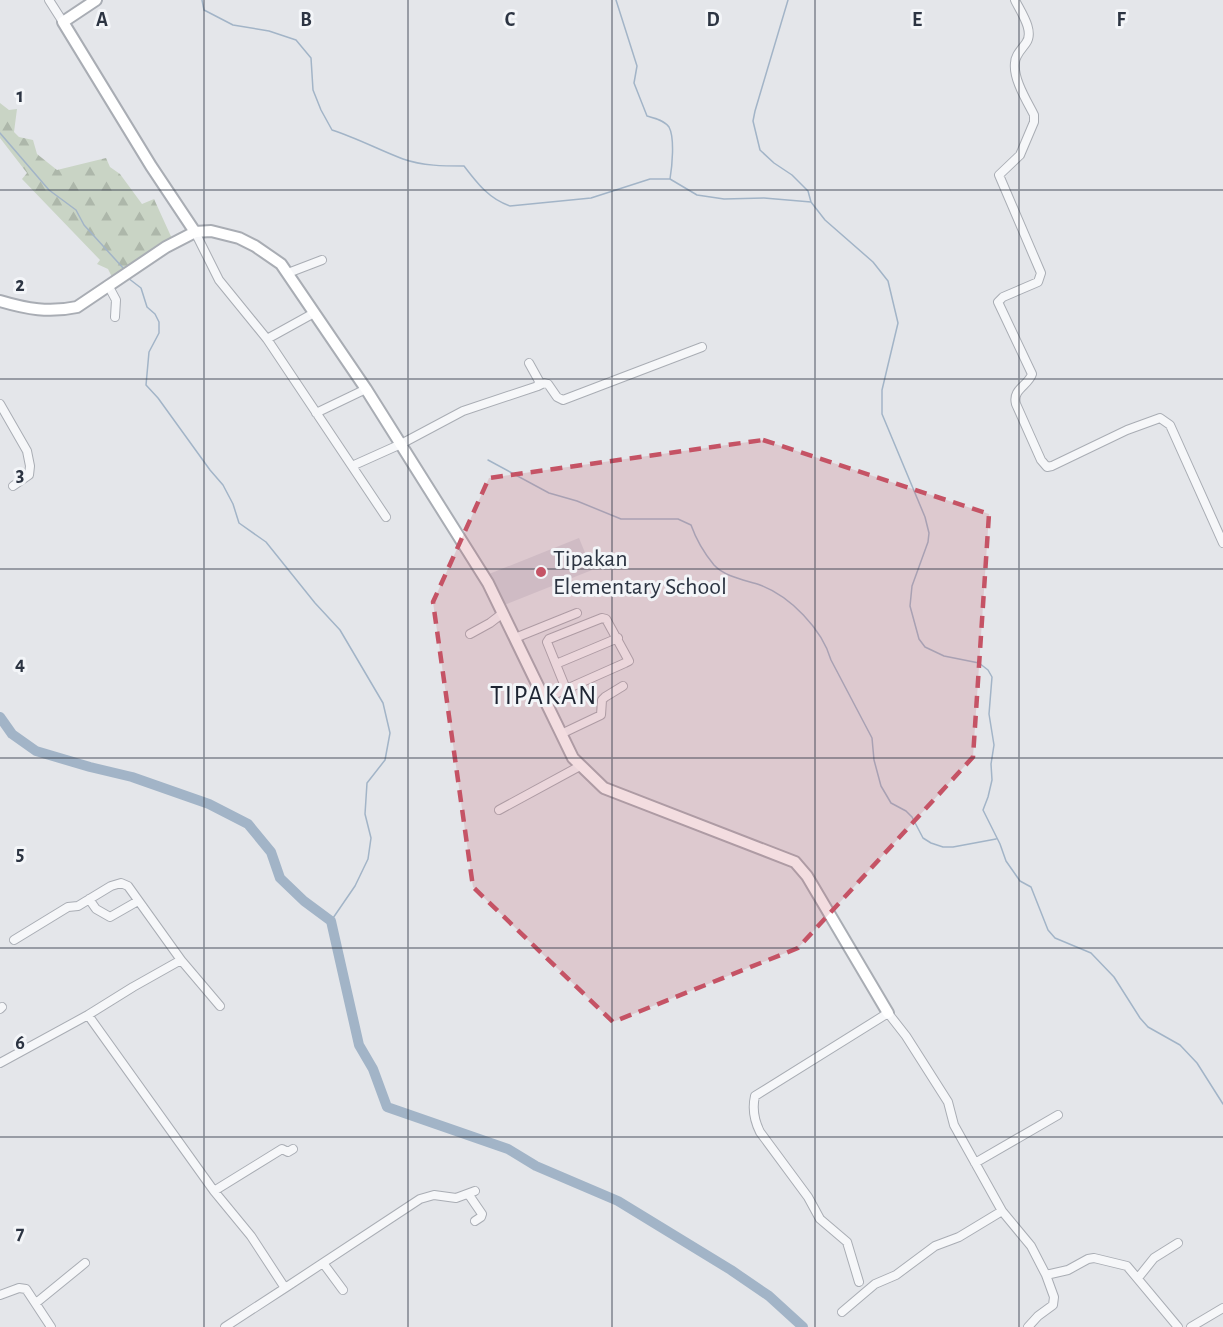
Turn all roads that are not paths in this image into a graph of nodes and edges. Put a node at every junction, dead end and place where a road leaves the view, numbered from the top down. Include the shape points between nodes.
1 (49, 0) edge
2 (96, 0) edge
3 (1015, 0) edge
4 (63, 22) junction
5 (195, 232) junction
6 (322, 260) dead end
7 (288, 273) junction
8 (108, 285) junction
9 (0, 301) edge
10 (315, 313) junction
11 (116, 317) dead end
12 (267, 339) junction
13 (702, 347) dead end
14 (529, 363) dead end
15 (538, 386) junction
16 (366, 389) junction
17 (0, 404) edge
18 (316, 413) junction
19 (401, 444) junction
20 (351, 466) junction
21 (13, 486) dead end
22 (386, 517) dead end
23 (1223, 543) edge
24 (503, 613) junction
25 (577, 613) dead end
26 (470, 634) dead end
27 (515, 638) junction
28 (618, 638) junction
29 (556, 664) junction
30 (623, 687) dead end
31 (566, 689) junction
32 (544, 699) junction
33 (561, 734) junction
34 (580, 766) junction
35 (499, 810) dead end
36 (89, 899) junction
37 (138, 902) junction
38 (14, 940) dead end
39 (181, 960) junction
40 (220, 1006) dead end
41 (888, 1013) junction
42 (88, 1015) junction
43 (0, 1063) edge
44 (1058, 1115) dead end
45 (293, 1149) dead end
46 (975, 1163) junction
47 (214, 1191) junction
48 (1002, 1211) junction
49 (475, 1221) dead end
50 (1178, 1244) dead end
51 (85, 1263) dead end
52 (323, 1263) junction
53 (1046, 1275) junction
54 (1138, 1278) junction
55 (859, 1282) dead end
56 (285, 1288) junction
57 (343, 1290) dead end
58 (0, 1295) edge
59 (36, 1303) junction
60 (1223, 1308) edge
61 (842, 1312) dead end
62 (51, 1327) edge
63 (225, 1327) edge
64 (1028, 1327) edge
65 (1178, 1327) edge
66 (1191, 1327) edge

1 - 4 street
2 - 4 street
3 - 23 street via 1029,32 1029,39 1014,62 1016,75 1034,122 1020,156 1000,172 999,178 1041,273 1038,282 998,302 1032,374 1016,392 1016,404 1047,467 1127,430 1160,418 1166,420
4 - 5 street
5 - 7 street via 211,231 239,238 270,256
5 - 8 street
5 - 12 street via 219,280
6 - 7 street
7 - 10 street
8 - 9 street via 76,307 59,311 40,311
8 - 11 street via 116,300
10 - 12 street
10 - 16 street
12 - 18 street
13 - 15 street via 563,400 548,384
14 - 15 street
15 - 19 street via 463,411
16 - 18 street
16 - 19 street
17 - 21 street via 29,459 29,475
18 - 20 street
19 - 20 street
19 - 24 street
20 - 22 street
24 - 26 street
24 - 27 street
25 - 27 street
27 - 32 street
28 - 29 street
28 - 29 street via 609,621 602,618 549,639
28 - 31 street via 629,661
29 - 31 street
30 - 33 street via 602,700 601,715
31 - 32 street
32 - 33 street
33 - 34 street
34 - 35 street
34 - 41 street via 604,788 795,862
36 - 37 street via 96,909 110,917
36 - 37 street via 121,883 128,886
36 - 38 street via 68,907
37 - 39 street
39 - 40 street
39 - 42 street
41 - 46 street via 948,1102 954,1125
41 - 55 street via 755,1096 753,1104 760,1132 820,1219 846,1242
42 - 43 street
42 - 47 street
44 - 46 street
45 - 47 street via 282,1149
46 - 48 street
47 - 56 street
48 - 53 street via 1031,1246
48 - 61 street via 959,1237 934,1246 896,1275 875,1284
49 - 52 street via 482,1214 472,1193 456,1198 428,1196
50 - 54 street via 1154,1258
51 - 59 street
52 - 56 street
52 - 57 street
53 - 54 street via 1094,1258 1127,1266
53 - 64 street via 1053,1305
54 - 65 street
56 - 63 street
58 - 59 street via 26,1289
59 - 62 street
60 - 66 street

